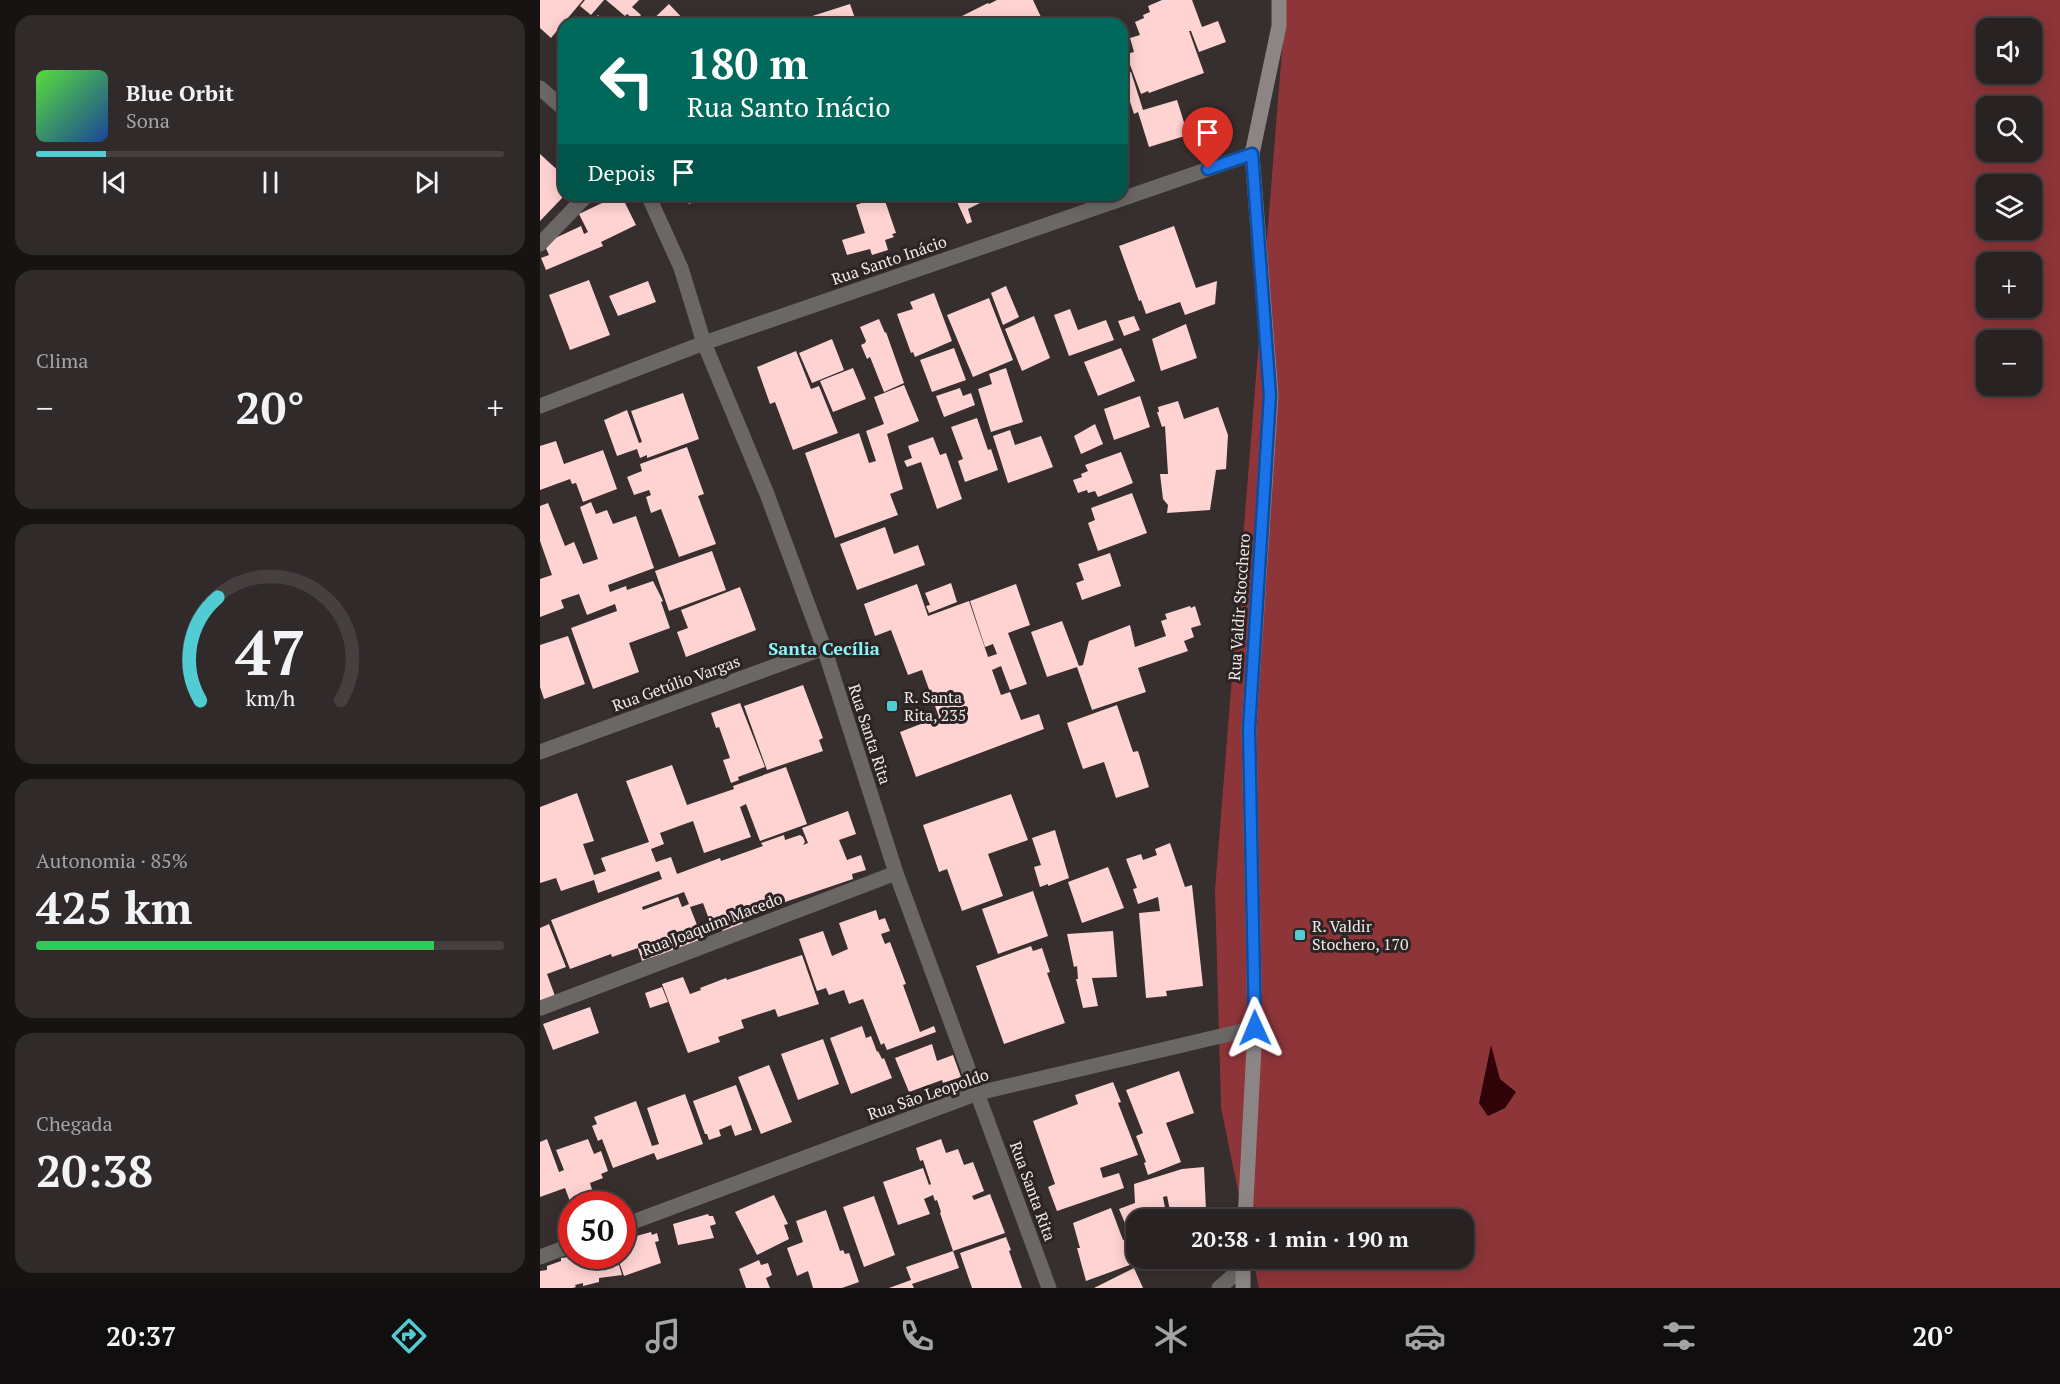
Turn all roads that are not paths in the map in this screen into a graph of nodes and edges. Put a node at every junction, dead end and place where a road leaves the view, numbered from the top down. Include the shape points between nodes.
1 (1279, 0) edge
2 (540, 88) edge
3 (558, 104) edge
4 (1252, 154) junction
5 (1128, 197) edge
6 (581, 201) edge
7 (651, 201) edge
8 (1116, 201) edge
9 (540, 244) edge
10 (704, 343) junction
11 (540, 406) edge
12 (824, 648) junction
13 (540, 752) edge
14 (896, 873) junction
15 (540, 1008) edge
16 (1255, 1028) junction
17 (978, 1093) junction
18 (1246, 1209) edge
19 (636, 1221) edge
20 (558, 1250) edge
21 (540, 1257) edge
22 (1237, 1269) edge
23 (1243, 1269) edge
24 (1049, 1288) edge
25 (1219, 1288) edge
26 (1243, 1288) edge

1 - 4 main road, Rua Valdir Stocchero via 1279,26
2 - 3 street
4 - 5 street, Rua Santo Inácio
4 - 16 main road, Rua Valdir Stocchero via 1270,395 1249,729
6 - 9 street
7 - 10 street, Rua Santa Rita via 681,268
8 - 10 street, Rua Santo Inácio
10 - 11 street, Rua Santo Inácio
10 - 12 street, Rua Santa Rita via 768,494
12 - 13 street, Rua Getúlio Vargas
12 - 14 street, Rua Santa Rita
14 - 15 street, Rua Joaquim Macedo
14 - 17 street, Rua Santa Rita
16 - 17 street, Rua São Leopoldo
16 - 18 main road, Rua Valdir Stocchero
17 - 19 street, Rua São Leopoldo
17 - 24 street, Rua Santa Rita
20 - 21 street
22 - 25 street
23 - 26 main road

